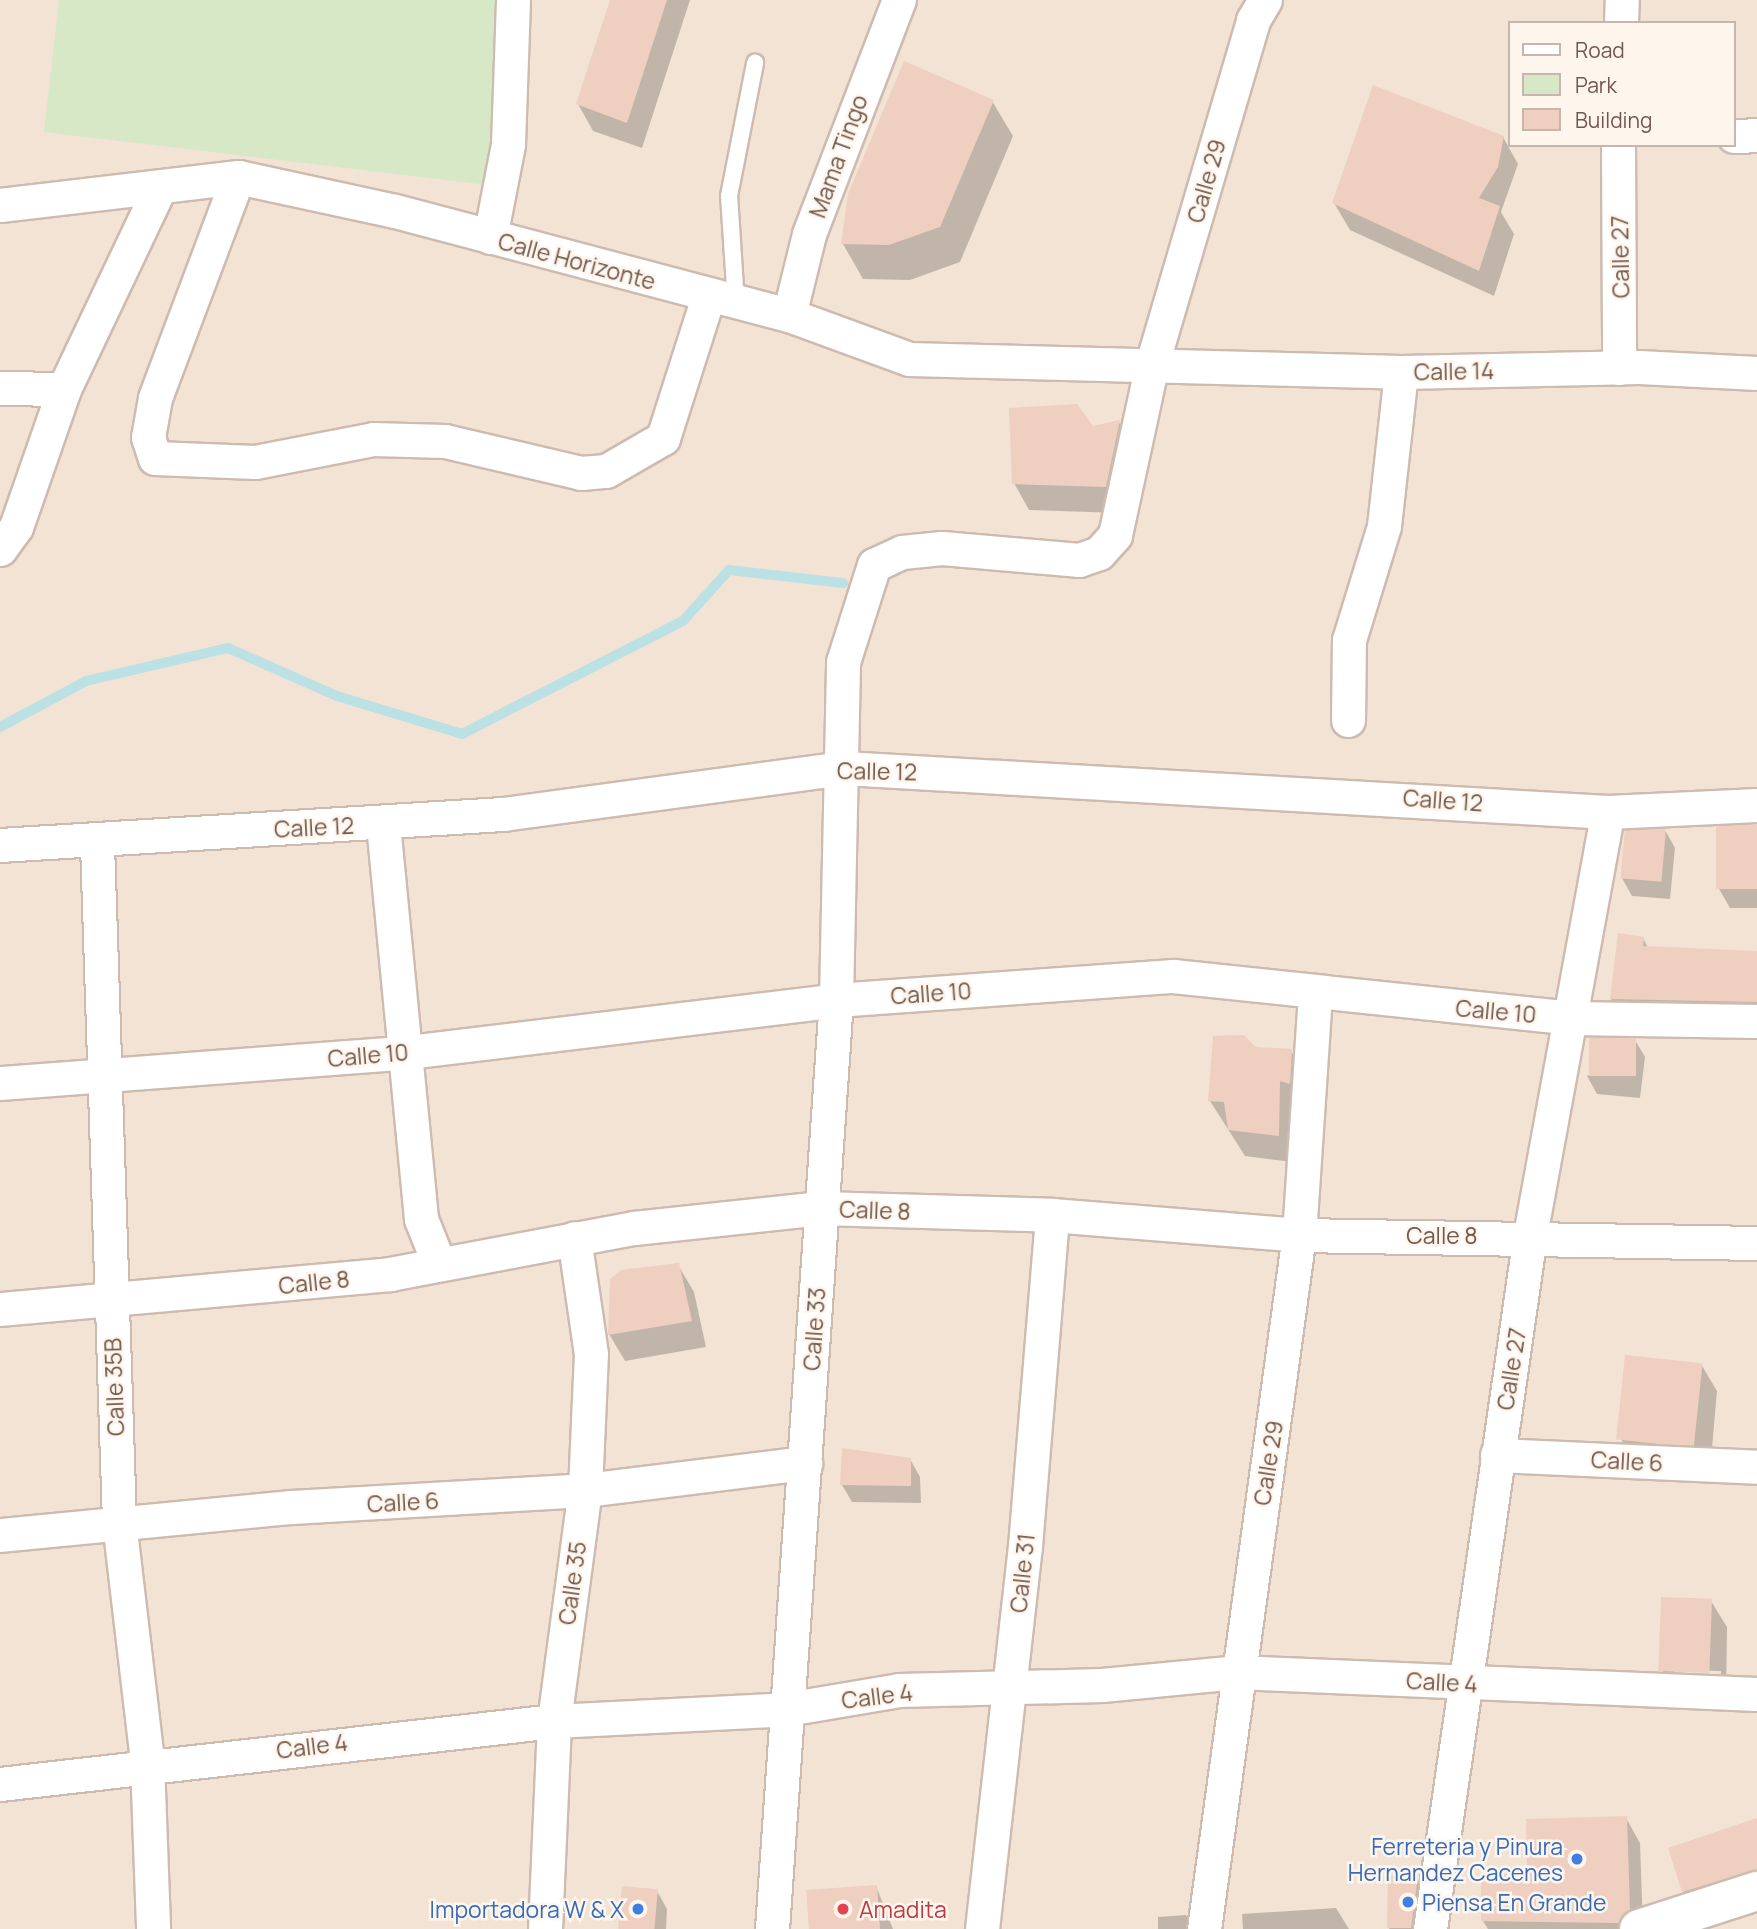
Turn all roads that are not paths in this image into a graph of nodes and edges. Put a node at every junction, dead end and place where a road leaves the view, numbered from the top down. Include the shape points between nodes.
1 (513, 0) edge
2 (899, 0) edge
3 (1265, 0) edge
4 (1622, 0) edge
5 (1622, 21) edge
6 (755, 63) dead end
7 (1757, 135) edge
8 (1736, 136) edge
9 (1618, 147) edge
10 (238, 177) junction
11 (159, 189) junction
12 (0, 205) edge
13 (490, 237) junction
14 (722, 300) junction
15 (789, 315) junction
16 (1152, 364) junction
17 (1619, 368) junction
18 (1401, 372) junction
19 (1757, 373) edge
20 (0, 388) edge
21 (64, 388) junction
22 (8, 538) edge
23 (1348, 720) dead end
24 (841, 728) joint
25 (844, 768) junction
26 (1757, 805) edge
27 (1608, 812) junction
28 (383, 824) junction
29 (97, 844) junction
30 (0, 845) edge
31 (1315, 995) junction
32 (836, 1000) junction
33 (1572, 1018) junction
34 (1757, 1021) edge
35 (401, 1053) junction
36 (107, 1074) junction
37 (0, 1083) edge
38 (821, 1208) junction
39 (1052, 1215) junction
40 (1299, 1235) junction
41 (1531, 1235) junction
42 (574, 1238) junction
43 (1757, 1243) edge
44 (439, 1264) junction
45 (110, 1302) junction
46 (0, 1309) edge
47 (1497, 1455) junction
48 (805, 1463) junction
49 (1757, 1467) edge
50 (585, 1490) junction
51 (120, 1522) junction
52 (0, 1535) edge
53 (1236, 1672) junction
54 (1461, 1683) junction
55 (1010, 1689) junction
56 (1757, 1694) edge
57 (787, 1709) junction
58 (554, 1721) junction
59 (147, 1762) junction
60 (0, 1784) edge
61 (1757, 1891) edge
62 (153, 1929) edge
63 (545, 1929) edge
64 (772, 1929) edge
65 (982, 1929) edge
66 (1205, 1929) edge
67 (1430, 1929) edge
68 (1639, 1929) edge

1 - 13 street via 508,144
2 - 15 street, Mama Tingo via 809,234
3 - 16 street, Calle 29 via 1253,20
4 - 5 street
6 - 14 lane via 729,195
7 - 8 street
9 - 17 street, Calle 27
10 - 11 street, Calle Horizonte
10 - 13 street, Calle Horizonte
10 - 14 street via 155,398 148,437 155,458 255,462 373,439 445,441 581,473 606,471 663,438
11 - 12 street, Calle Horizonte
11 - 21 street
13 - 14 street, Calle Horizonte
14 - 15 street, Calle Horizonte
15 - 16 street, Calle Horizonte via 909,359
16 - 18 street, Calle 14
16 - 24 street, Calle 29 via 1115,535 1098,553 1079,560 942,548 902,552 874,565 843,662
17 - 18 street, Calle 14
17 - 19 street, Calle 14
18 - 23 street via 1384,526 1349,640
20 - 21 street
21 - 22 street
24 - 25 street, Calle 33
25 - 27 street, Calle 12
25 - 28 street, Calle 12
25 - 32 street, Calle 33
26 - 27 street, Calle 12
27 - 33 street, Calle 27
28 - 29 street, Calle 12
28 - 35 street
29 - 30 street, Calle 12
29 - 36 street, Calle 35B
31 - 32 street, Calle 10 via 1173,976
31 - 33 street, Calle 10
31 - 40 street, Calle 29
32 - 35 street, Calle 10
32 - 38 street, Calle 33
33 - 34 street, Calle 10
33 - 41 street, Calle 27
35 - 36 street, Calle 10
35 - 44 street via 421,1219
36 - 37 street, Calle 10
36 - 45 street, Calle 35B
38 - 39 street, Calle 8
38 - 42 street, Calle 8
38 - 48 street, Calle 33
39 - 40 street, Calle 8
39 - 55 street, Calle 31
40 - 41 street, Calle 8
40 - 53 street, Calle 29
41 - 43 street, Calle 8
41 - 47 street, Calle 27
42 - 44 street, Calle 8
42 - 50 street, Calle 35 via 591,1354
44 - 45 street, Calle 8
45 - 46 street, Calle 8
45 - 51 street, Calle 35B
47 - 49 street, Calle 6
47 - 54 street, Calle 27
48 - 50 street, Calle 6
48 - 57 street, Calle 33
50 - 51 street, Calle 6
50 - 58 street, Calle 35
51 - 52 street, Calle 6
51 - 59 street, Calle 35B
53 - 54 street, Calle 4
53 - 55 street, Calle 4
53 - 66 street, Calle 29
54 - 56 street, Calle 4
54 - 67 street, Calle 27
55 - 57 street, Calle 4 via 899,1690
55 - 65 street, Calle 31
57 - 58 street, Calle 4
57 - 64 street, Calle 33
58 - 59 street, Calle 4
58 - 63 street, Calle 35
59 - 60 street, Calle 4
59 - 62 street, Calle 35B
61 - 68 street

